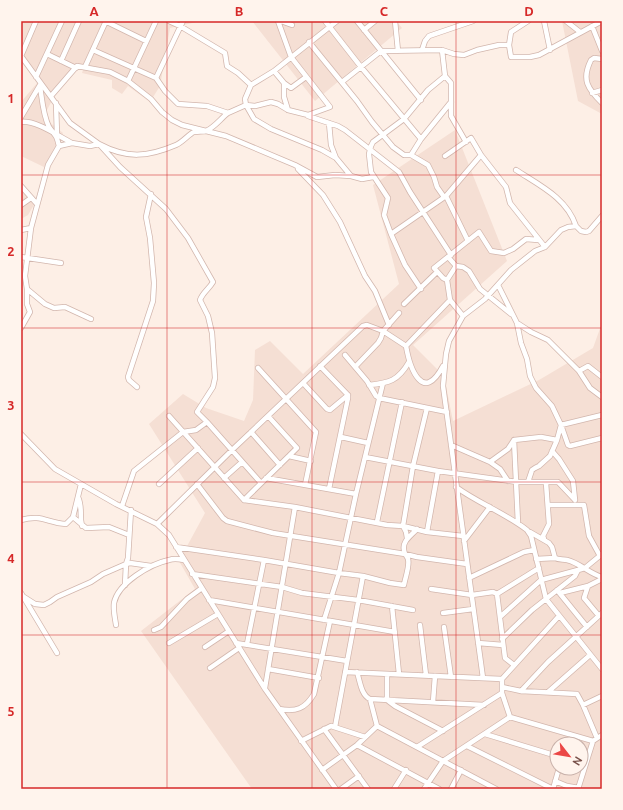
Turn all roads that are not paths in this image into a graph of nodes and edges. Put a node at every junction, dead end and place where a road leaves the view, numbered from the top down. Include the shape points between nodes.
1 (36, 21) edge
2 (62, 21) edge
3 (79, 21) edge
4 (106, 21) edge
5 (156, 21) edge
6 (169, 21) edge
7 (278, 21) edge
8 (281, 21) edge
9 (298, 21) edge
10 (325, 21) edge
11 (337, 21) edge
12 (357, 21) edge
13 (375, 21) edge
14 (395, 21) edge
15 (473, 21) edge
16 (528, 21) edge
17 (544, 21) edge
18 (566, 21) edge
19 (602, 21) edge
20 (181, 23) edge
21 (291, 23) edge
22 (330, 26) junction
23 (592, 26) junction
24 (364, 30) junction
25 (580, 32) junction
26 (146, 41) junction
27 (309, 42) junction
28 (509, 45) junction
29 (93, 50) junction
30 (422, 50) junction
31 (442, 50) junction
32 (550, 50) junction
33 (381, 51) junction
34 (398, 51) junction
35 (602, 52) edge
36 (47, 54) junction
37 (290, 57) junction
38 (602, 59) edge
39 (61, 61) junction
40 (85, 67) junction
41 (361, 67) junction
42 (76, 68) junction
43 (134, 68) junction
44 (274, 71) junction
45 (445, 76) junction
46 (36, 77) junction
47 (306, 77) junction
48 (156, 78) junction
49 (128, 81) junction
50 (342, 82) junction
51 (284, 83) junction
52 (40, 85) junction
53 (251, 85) junction
54 (602, 90) edge
55 (592, 93) junction
56 (51, 96) junction
57 (421, 100) junction
58 (451, 102) junction
59 (56, 103) junction
60 (602, 103) edge
61 (246, 106) junction
62 (288, 110) junction
63 (228, 113) junction
64 (308, 116) junction
65 (21, 117) edge
66 (404, 119) junction
67 (21, 122) edge
68 (330, 123) junction
69 (206, 131) junction
70 (384, 135) junction
71 (57, 136) junction
72 (421, 139) junction
73 (466, 142) junction
74 (72, 144) junction
75 (99, 144) junction
76 (59, 146) junction
77 (370, 149) junction
78 (411, 155) junction
79 (481, 155) junction
80 (445, 156) dead end
81 (336, 158) junction
82 (294, 165) junction
83 (516, 170) dead end
84 (351, 176) junction
85 (373, 177) junction
86 (21, 186) edge
87 (151, 194) junction
88 (445, 196) junction
89 (32, 198) junction
90 (37, 204) junction
91 (21, 205) edge
92 (424, 212) junction
93 (602, 216) edge
94 (576, 226) junction
95 (31, 228) junction
96 (21, 230) edge
97 (391, 234) junction
98 (538, 240) junction
99 (468, 241) junction
100 (545, 247) junction
101 (450, 256) junction
102 (21, 257) edge
103 (27, 257) junction
104 (61, 263) dead end
105 (456, 266) junction
106 (437, 272) junction
107 (447, 280) junction
108 (498, 284) junction
109 (421, 288) junction
110 (27, 289) junction
111 (489, 295) junction
112 (450, 300) junction
113 (404, 304) dead end
114 (399, 313) dead end
115 (463, 316) junction
116 (514, 317) junction
117 (91, 319) dead end
118 (517, 323) junction
119 (389, 325) junction
120 (21, 328) edge
121 (383, 331) junction
122 (406, 346) junction
123 (345, 355) dead end
124 (409, 362) junction
125 (445, 363) junction
126 (320, 366) junction
127 (355, 367) junction
128 (258, 368) dead end
129 (579, 371) junction
130 (602, 377) edge
131 (303, 383) junction
132 (383, 383) junction
133 (369, 385) junction
134 (137, 388) dead end
135 (348, 395) junction
136 (602, 397) edge
137 (379, 398) junction
138 (286, 399) junction
139 (402, 402) junction
140 (336, 404) junction
141 (427, 408) junction
142 (346, 410) junction
143 (447, 412) junction
144 (602, 414) edge
145 (169, 416) dead end
146 (268, 416) junction
147 (207, 422) junction
148 (561, 425) junction
149 (183, 432) junction
150 (251, 432) junction
151 (21, 434) edge
152 (341, 437) junction
153 (602, 438) edge
154 (514, 440) junction
155 (557, 440) junction
156 (368, 443) junction
157 (451, 445) junction
158 (198, 448) junction
159 (231, 451) junction
160 (552, 451) junction
161 (289, 456) junction
162 (365, 457) junction
163 (311, 461) junction
164 (390, 461) junction
165 (242, 462) junction
166 (490, 462) junction
167 (280, 465) junction
168 (413, 466) junction
169 (214, 467) junction
170 (438, 471) junction
171 (455, 473) junction
172 (224, 478) junction
173 (266, 478) junction
174 (508, 481) junction
175 (517, 482) junction
176 (528, 482) junction
177 (261, 483) junction
178 (546, 483) junction
179 (81, 484) junction
180 (159, 484) dead end
181 (196, 484) junction
182 (305, 485) junction
183 (456, 487) junction
184 (329, 489) junction
185 (356, 494) junction
186 (78, 497) junction
187 (244, 500) junction
188 (575, 503) junction
189 (548, 505) junction
190 (122, 506) junction
191 (295, 507) junction
192 (490, 507) junction
193 (131, 510) junction
194 (73, 517) junction
195 (351, 518) junction
196 (21, 520) edge
197 (377, 522) junction
198 (518, 523) junction
199 (156, 524) junction
200 (82, 526) junction
201 (403, 526) junction
202 (417, 529) junction
203 (527, 530) junction
204 (427, 532) junction
205 (129, 535) junction
206 (290, 536) junction
207 (407, 538) junction
208 (464, 538) junction
209 (544, 539) junction
210 (345, 545) junction
211 (176, 547) junction
212 (534, 550) junction
213 (405, 554) junction
214 (601, 555) edge
215 (536, 558) junction
216 (555, 558) junction
217 (184, 560) junction
218 (264, 560) junction
219 (126, 564) junction
220 (286, 564) junction
221 (467, 564) junction
222 (151, 566) junction
223 (539, 568) junction
224 (585, 568) junction
225 (578, 570) junction
226 (339, 573) junction
227 (192, 574) junction
228 (363, 576) junction
229 (469, 578) junction
230 (602, 578) edge
231 (541, 580) junction
232 (259, 584) junction
233 (125, 585) junction
234 (588, 586) junction
235 (282, 587) junction
236 (202, 588) junction
237 (431, 589) dead end
238 (559, 591) junction
239 (497, 594) junction
240 (22, 595) edge
241 (472, 595) junction
242 (332, 597) junction
243 (209, 600) junction
244 (358, 600) junction
245 (546, 600) junction
246 (392, 606) junction
247 (254, 607) junction
248 (473, 609) junction
249 (413, 610) dead end
250 (278, 612) junction
251 (443, 613) dead end
252 (218, 614) junction
253 (601, 614) edge
254 (560, 616) junction
255 (500, 617) junction
256 (327, 620) junction
257 (116, 625) dead end
258 (354, 625) junction
259 (420, 625) dead end
260 (444, 627) dead end
261 (587, 627) junction
262 (154, 630) dead end
263 (229, 631) junction
264 (395, 632) junction
265 (575, 637) junction
266 (502, 639) junction
267 (169, 643) dead end
268 (478, 643) junction
269 (247, 644) junction
270 (238, 645) junction
271 (503, 645) junction
272 (205, 647) dead end
273 (271, 649) junction
274 (57, 653) dead end
275 (590, 655) junction
276 (323, 657) junction
277 (347, 662) junction
278 (514, 666) junction
279 (210, 668) dead end
280 (268, 669) junction
281 (602, 669) edge
282 (346, 672) junction
283 (357, 672) junction
284 (387, 674) junction
285 (399, 674) junction
286 (426, 675) junction
287 (435, 676) junction
288 (451, 677) junction
289 (319, 678) junction
290 (483, 678) junction
291 (502, 678) junction
292 (502, 687) junction
293 (265, 689) junction
294 (521, 691) junction
295 (548, 692) junction
296 (502, 693) junction
297 (602, 696) edge
298 (370, 699) junction
299 (387, 700) junction
300 (433, 702) junction
301 (484, 705) junction
302 (583, 705) junction
303 (279, 709) junction
304 (510, 717) junction
305 (377, 726) junction
306 (335, 727) junction
307 (324, 729) junction
308 (443, 731) junction
309 (485, 734) junction
310 (602, 736) edge
311 (365, 737) junction
312 (595, 739) junction
313 (301, 741) junction
314 (357, 745) junction
315 (467, 746) junction
316 (417, 747) junction
317 (589, 752) edge
318 (549, 754) edge
319 (343, 755) junction
320 (443, 761) junction
321 (322, 770) junction
322 (406, 770) junction
323 (461, 770) junction
324 (359, 776) junction
325 (557, 776) edge
326 (581, 776) edge
327 (555, 781) junction
328 (429, 782) junction
329 (335, 787) edge
330 (329, 789) edge
331 (341, 789) edge
332 (368, 789) edge
333 (394, 789) edge
334 (424, 789) edge
335 (439, 789) edge
336 (451, 789) edge
337 (496, 789) edge
338 (553, 789) edge
339 (578, 789) edge

1 - 46 street via 21,56
2 - 36 street
3 - 39 street
4 - 26 street
4 - 29 street
5 - 26 street
6 - 20 street
7 - 37 street
8 - 21 street
9 - 21 street
10 - 22 street
11 - 22 street
12 - 24 street
13 - 24 street
14 - 34 street
15 - 30 street via 429,36
16 - 28 street via 511,32
17 - 32 street
18 - 25 street
19 - 23 street
20 - 48 street
20 - 53 street via 225,53 228,66
22 - 27 street
22 - 41 street
23 - 25 street
23 - 35 street
24 - 33 street
25 - 32 street
26 - 43 street
27 - 37 street
27 - 50 street
28 - 31 street via 499,45 464,55
28 - 32 street via 511,57 530,57
29 - 40 street
29 - 43 street
30 - 31 street
30 - 34 street
31 - 45 street
33 - 34 street
33 - 41 street
33 - 57 street
36 - 39 street
36 - 46 street
37 - 44 street
37 - 47 street
38 - 55 street via 594,58 588,66 585,78
39 - 42 street
40 - 42 street
40 - 49 street via 110,72
41 - 50 street
41 - 66 street
42 - 56 street
43 - 48 street
43 - 49 street
44 - 51 street
44 - 53 street
45 - 57 street via 428,90
45 - 58 street via 451,83
46 - 52 street
47 - 51 street via 291,88
47 - 64 street via 330,107
48 - 63 street via 178,104 207,106
49 - 69 street via 172,120
50 - 70 street
51 - 62 street via 284,97
52 - 56 street
52 - 65 street
52 - 71 street via 49,127
53 - 61 street
54 - 55 street
55 - 60 street
56 - 59 street
57 - 66 street
58 - 72 street
58 - 73 street via 451,116
59 - 71 street
59 - 75 street via 70,123
61 - 62 street via 271,102
61 - 63 street
61 - 81 street via 254,119 271,129
62 - 64 street
63 - 69 street
64 - 68 street
66 - 70 street
66 - 72 street
67 - 71 street via 37,125
68 - 77 street via 345,130
68 - 81 street via 331,144
69 - 75 street via 193,132 177,145 150,155 120,152
69 - 82 street via 226,136
70 - 77 street via 373,142
70 - 78 street via 393,147 404,155
71 - 74 street
71 - 76 street
72 - 78 street
73 - 79 street via 471,138
73 - 80 street
74 - 75 street
74 - 76 street
75 - 87 street via 120,167
76 - 90 street via 48,165
77 - 85 street via 369,163
77 - 92 street via 399,172
78 - 88 street via 428,165 437,186
79 - 88 street
79 - 98 street via 506,187 510,203
81 - 84 street
82 - 84 street via 317,177
82 - 119 street via 323,195 340,222
83 - 94 street via 559,198
84 - 85 street
85 - 97 street via 388,198 384,215
86 - 89 street
87 - 134 street via 146,217 154,283 153,301 128,377
87 - 147 street via 188,238 213,282 200,300 208,316 212,333 215,378 197,412
88 - 92 street
88 - 99 street
89 - 90 street
89 - 91 street
90 - 95 street
92 - 97 street
92 - 101 street
93 - 94 street via 586,232
94 - 100 street via 561,230
95 - 96 street
95 - 103 street
97 - 109 street via 405,265
98 - 99 street via 526,239 504,253 490,251 480,232
98 - 100 street
99 - 101 street
100 - 108 street via 535,251
101 - 105 street
101 - 106 street via 434,268
102 - 103 street
103 - 104 street
103 - 110 street
105 - 107 street
105 - 111 street via 469,271 480,289
106 - 107 street
106 - 109 street
107 - 112 street
108 - 111 street
108 - 116 street
109 - 113 street
110 - 117 street via 45,304 54,308 65,307
110 - 120 street via 30,312
111 - 115 street
111 - 116 street
112 - 115 street
112 - 122 street
114 - 119 street
115 - 125 street via 449,341
116 - 118 street
118 - 129 street via 548,340
118 - 148 street via 530,376 536,388 552,406
119 - 121 street
121 - 122 street
121 - 126 street via 364,326
121 - 127 street via 378,343
122 - 124 street
123 - 127 street
124 - 125 street via 420,382 424,383 438,377
124 - 132 street via 395,380
125 - 143 street via 443,386
126 - 131 street
126 - 135 street
127 - 133 street
128 - 138 street
129 - 130 street via 588,366
129 - 136 street via 590,388
131 - 138 street
131 - 140 street via 328,410
132 - 133 street
132 - 137 street
133 - 137 street
135 - 140 street
135 - 142 street
137 - 139 street
137 - 156 street
138 - 146 street
138 - 163 street via 316,432
139 - 141 street
139 - 164 street
140 - 142 street
141 - 143 street
141 - 168 street
142 - 152 street
143 - 157 street
144 - 148 street
145 - 149 street
146 - 150 street
146 - 161 street via 297,448
147 - 149 street via 196,430
147 - 159 street
148 - 153 street via 570,446
148 - 155 street
149 - 158 street
149 - 190 street via 134,471
150 - 159 street
150 - 167 street
151 - 179 street via 55,468
152 - 156 street
152 - 184 street
154 - 155 street via 541,437
154 - 166 street via 508,449
154 - 175 street
155 - 160 street
156 - 162 street
157 - 166 street
157 - 171 street
158 - 169 street
158 - 180 street
159 - 165 street
159 - 169 street
160 - 176 street via 545,462 532,470
160 - 188 street via 573,481
161 - 163 street
161 - 167 street
162 - 164 street
162 - 185 street
163 - 182 street
164 - 168 street
164 - 197 street
165 - 172 street
165 - 177 street
166 - 174 street via 500,469
167 - 173 street
168 - 170 street
168 - 201 street
169 - 172 street
169 - 181 street
170 - 171 street
170 - 204 street
171 - 174 street
171 - 183 street
172 - 187 street
173 - 177 street
173 - 182 street
174 - 175 street
175 - 176 street
175 - 198 street
176 - 178 street
177 - 187 street
178 - 188 street via 558,482
178 - 189 street
179 - 186 street
179 - 190 street
181 - 199 street
181 - 206 street via 227,521
182 - 184 street
183 - 192 street
183 - 208 street
184 - 185 street
185 - 195 street
186 - 194 street
186 - 200 street
187 - 191 street
188 - 189 street
188 - 214 street via 584,505 590,536
189 - 209 street via 549,524
190 - 193 street
191 - 195 street
191 - 206 street
192 - 198 street
192 - 208 street
193 - 199 street
193 - 205 street
194 - 196 street via 66,524 31,517
194 - 200 street
195 - 197 street
195 - 210 street
197 - 201 street
198 - 203 street
199 - 211 street via 169,535
200 - 205 street via 109,528
201 - 202 street
201 - 207 street
202 - 204 street
202 - 207 street
203 - 209 street
203 - 212 street
204 - 208 street
205 - 219 street
206 - 210 street
206 - 220 street
207 - 213 street
208 - 221 street
209 - 216 street via 552,547
210 - 213 street
210 - 226 street
211 - 217 street
211 - 218 street
212 - 215 street
212 - 229 street via 524,552
213 - 221 street
213 - 228 street via 408,566 404,585
214 - 224 street
215 - 216 street
215 - 223 street
216 - 224 street
217 - 222 street via 171,559
217 - 227 street
218 - 220 street
218 - 232 street
219 - 222 street
219 - 233 street
219 - 240 street via 44,605 35,604
220 - 226 street
220 - 235 street
221 - 229 street
222 - 233 street
223 - 231 street
223 - 239 street
224 - 225 street
224 - 230 street
225 - 231 street
225 - 238 street
226 - 228 street
226 - 242 street
227 - 232 street
227 - 236 street
228 - 244 street
229 - 241 street
230 - 234 street
231 - 245 street
231 - 255 street
232 - 235 street
232 - 247 street
233 - 257 street via 114,604
234 - 238 street
234 - 253 street via 584,598
235 - 242 street
235 - 250 street
236 - 243 street
236 - 262 street via 161,627
237 - 241 street
238 - 245 street
238 - 261 street
239 - 241 street via 494,592
239 - 255 street
240 - 274 street
241 - 248 street
242 - 244 street
242 - 256 street
243 - 247 street
243 - 252 street
244 - 246 street
244 - 258 street
245 - 254 street
245 - 266 street
246 - 249 street
246 - 264 street
247 - 250 street
247 - 269 street
248 - 251 street
248 - 268 street
250 - 256 street
250 - 273 street
252 - 263 street
252 - 267 street
253 - 261 street
254 - 265 street
254 - 278 street
255 - 266 street
256 - 258 street
256 - 276 street
258 - 264 street
258 - 277 street
259 - 286 street
260 - 288 street
261 - 265 street
263 - 270 street
263 - 272 street
264 - 285 street
265 - 275 street
265 - 294 street
266 - 271 street
268 - 271 street
268 - 290 street
269 - 270 street
269 - 273 street
270 - 279 street
270 - 293 street
271 - 278 street via 505,658
273 - 276 street
273 - 280 street
275 - 281 street
275 - 295 street
276 - 277 street
276 - 289 street
277 - 282 street
278 - 291 street
280 - 289 street
280 - 293 street
282 - 283 street
282 - 306 street
283 - 284 street
283 - 298 street via 364,694
284 - 285 street
284 - 299 street
285 - 286 street
286 - 287 street
287 - 288 street
287 - 300 street
288 - 290 street
289 - 303 street via 309,703 291,711
290 - 291 street
291 - 292 street
292 - 294 street
292 - 296 street
293 - 303 street
294 - 295 street
295 - 302 street via 577,694
296 - 301 street
296 - 304 street
297 - 302 street
298 - 299 street
298 - 305 street
299 - 300 street
299 - 308 street
300 - 301 street
301 - 308 street
302 - 312 street
303 - 313 street
304 - 309 street
304 - 312 street
305 - 311 street
305 - 316 street
306 - 307 street
306 - 311 street
307 - 313 street
307 - 319 street
308 - 316 street
309 - 315 street
309 - 318 street
310 - 312 street
311 - 314 street
312 - 317 street
313 - 321 street
314 - 319 street
314 - 322 street
315 - 320 street
315 - 338 street
316 - 320 street
319 - 321 street
319 - 324 street
320 - 323 street
320 - 328 street
321 - 329 street
322 - 328 street
322 - 333 street
323 - 336 street
323 - 337 street
324 - 331 street
324 - 332 street
325 - 327 street
326 - 339 street
327 - 338 street
327 - 339 street
328 - 334 street
328 - 335 street
329 - 330 street

